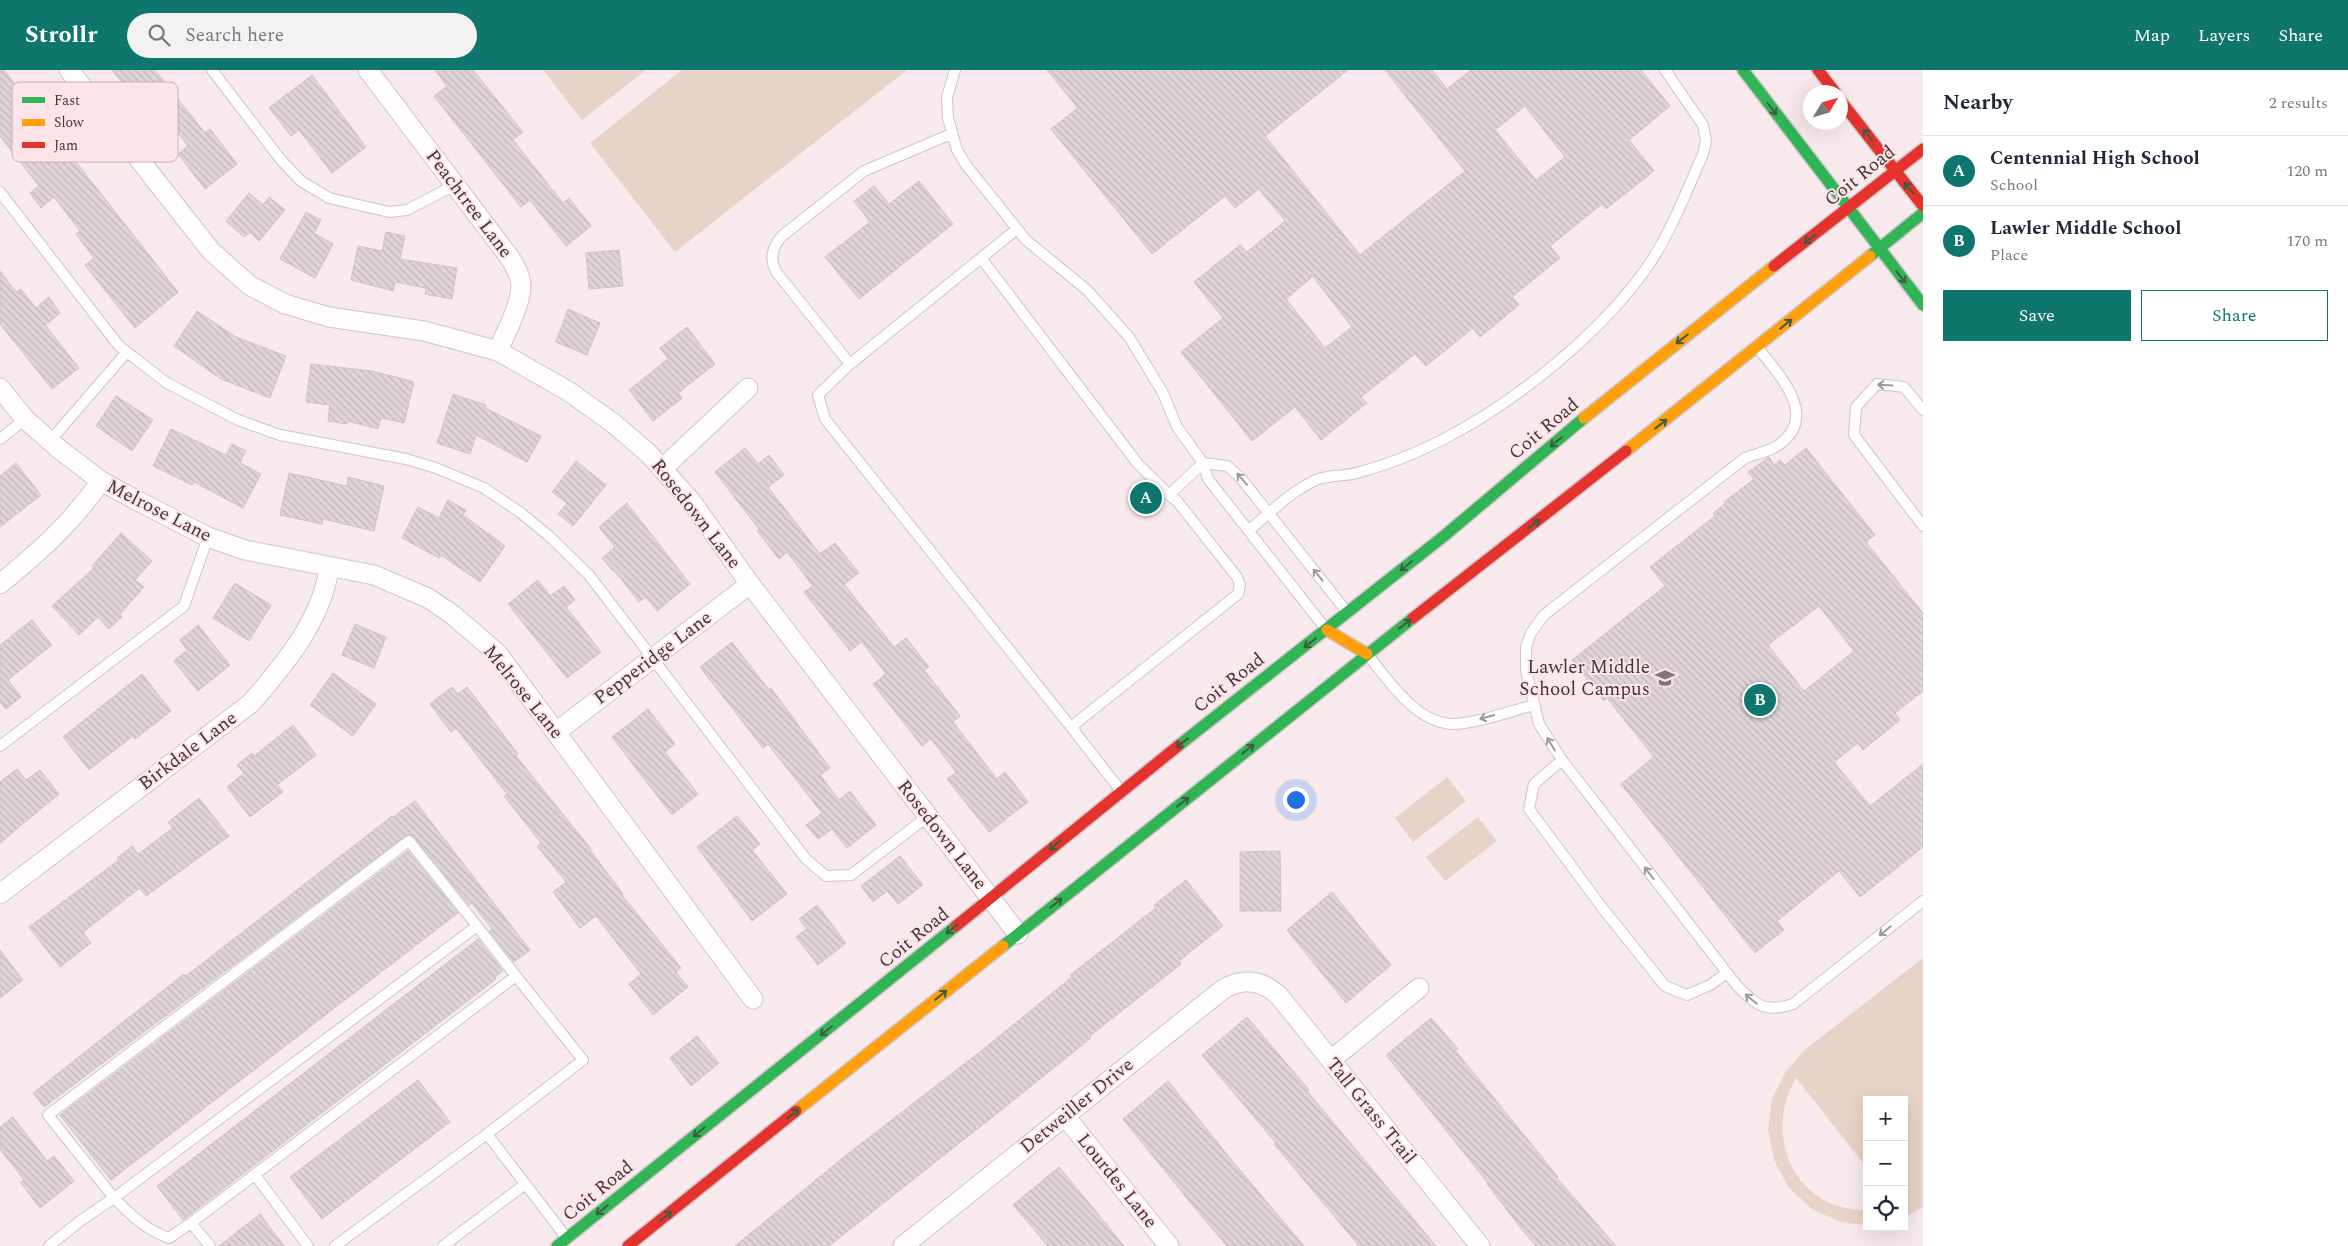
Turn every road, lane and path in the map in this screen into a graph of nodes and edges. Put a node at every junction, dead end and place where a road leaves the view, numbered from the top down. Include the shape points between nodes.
1 (69, 70) edge
2 (212, 70) edge
3 (368, 70) edge
4 (955, 70) edge
5 (1666, 70) edge
6 (1743, 70) edge
7 (1818, 70) edge
8 (78, 82) edge
9 (1830, 85) edge
10 (1848, 110) edge
11 (951, 134) junction
12 (1923, 149) edge
13 (141, 162) edge
14 (1895, 171) junction
15 (455, 185) junction
16 (0, 192) edge
17 (1923, 206) edge
18 (1848, 209) junction
19 (1923, 213) edge
20 (1017, 229) junction
21 (1879, 248) junction
22 (981, 258) junction
23 (1923, 305) edge
24 (1758, 347) junction
25 (498, 351) junction
26 (126, 353) junction
27 (850, 364) junction
28 (0, 388) edge
29 (748, 388) dead end
30 (1923, 410) edge
31 (25, 419) junction
32 (0, 439) edge
33 (50, 440) junction
34 (1203, 463) junction
35 (662, 469) junction
36 (101, 481) junction
37 (1169, 495) junction
38 (1269, 514) junction
39 (1923, 526) edge
40 (1249, 530) junction
41 (208, 537) junction
42 (329, 568) junction
43 (0, 584) edge
44 (750, 584) junction
45 (1350, 617) junction
46 (1327, 630) junction
47 (1359, 638) dead end
48 (1367, 654) junction
49 (653, 658) junction
50 (1534, 705) junction
51 (1071, 727) junction
52 (556, 732) junction
53 (0, 746) edge
54 (1562, 760) junction
55 (1121, 790) junction
56 (927, 817) junction
57 (0, 894) edge
58 (990, 899) junction
59 (1923, 901) edge
60 (477, 926) junction
61 (1018, 934) junction
62 (1728, 973) junction
63 (516, 976) junction
64 (1257, 983) joint
65 (1419, 988) dead end
66 (753, 999) dead end
67 (1331, 1060) junction
68 (1065, 1116) junction
69 (487, 1134) junction
70 (255, 1175) junction
71 (524, 1185) junction
72 (114, 1198) junction
73 (191, 1223) junction
74 (570, 1242) edge
75 (49, 1246) edge
76 (210, 1246) edge
77 (308, 1246) edge
78 (335, 1246) edge
79 (443, 1246) edge
80 (557, 1246) edge
81 (628, 1246) edge
82 (902, 1246) edge
83 (1169, 1246) edge
84 (1480, 1246) edge

1 - 8 street, Rosedown Lane
2 - 15 lane via 281,160 301,181 329,198 389,212 407,210
3 - 15 street, Peachtree Lane
4 - 11 lane via 947,97
5 - 38 lane via 1703,125 1706,141 1663,241 1614,308 1573,349 1510,398 1468,425 1438,442 1390,462 1358,473 1313,481
6 -> 18 main road
7 - 9 main road
14 -> 10 main road
11 - 20 lane via 966,166
11 - 27 lane via 864,171 775,245 772,262 775,269
12 - 14 main road, Coit Road
13 - 25 street, Rosedown Lane via 211,251 249,285 285,304 329,317 424,331
17 -> 14 main road
14 - 18 main road, Coit Road
15 - 25 street, Peachtree Lane via 510,258 521,284
16 - 26 lane
18 - 21 main road
18 -> 45 main road, Coit Road via 1638,373
19 - 21 main road
20 - 22 lane
20 - 34 lane via 1041,254 1087,290 1117,321 1149,367 1177,427
21 -> 23 main road
24 -> 21 main road
22 - 27 lane
22 - 37 lane via 1138,464
48 -> 24 main road
24 - 50 lane via 1789,389 1796,405 1796,421 1791,434 1777,446 1745,458 1544,615 1531,633 1526,647 1526,670
25 - 35 street, Rosedown Lane via 568,391 606,418
26 - 33 lane
26 - 49 lane via 167,383 238,420 280,435 406,459 484,488 521,513 589,575
27 - 51 lane via 818,395 825,419
28 - 31 street, Melrose Lane
29 - 35 street
30 -> 39 lane via 1904,387 1877,384 1856,407 1854,435
31 - 32 lane
31 - 33 street, Melrose Lane
33 - 36 street, Melrose Lane
34 - 37 lane
38 -> 34 lane via 1232,469
34 - 40 lane via 1208,479
35 - 44 street, Rosedown Lane via 691,501
36 - 41 street, Melrose Lane
36 - 43 street via 73,519 42,550
37 - 51 lane via 1237,577 1240,585 1238,594
38 - 40 lane
45 -> 38 lane
40 - 46 lane
41 - 42 street, Melrose Lane via 245,550
41 - 53 lane via 184,606
42 - 52 street, Melrose Lane via 374,575 428,598 453,615 498,654
42 - 57 street, Birkdale Lane via 314,615 278,672 251,703
44 - 49 street, Pepperidge Lane
44 - 56 street, Rosedown Lane
45 - 46 main road, Coit Road
46 - 48 main road
46 -> 55 main road, Coit Road
47 - 48 main road
50 -> 48 lane via 1451,724 1437,720 1416,710
61 -> 48 main road
49 - 52 street, Pepperidge Lane
49 - 56 lane via 806,859 821,873 832,878 851,875
54 -> 50 lane via 1539,724
51 - 55 lane
52 - 66 street, Melrose Lane
62 -> 54 lane
54 - 62 lane via 1534,784 1529,809 1604,910 1665,986 1687,995
55 -> 58 main road, Coit Road
56 - 58 street, Rosedown Lane
58 - 61 street, Rosedown Lane
58 -> 74 main road, Coit Road
59 -> 62 lane via 1793,1004 1774,1008 1754,1003
60 - 63 lane
60 - 72 lane
60 - 72 lane via 409,841 48,1115
81 -> 61 main road
63 - 69 lane via 583,1060
63 - 70 lane
64 - 67 street, Tall Grass Trail via 1280,997
64 - 68 street, Detweiller Drive via 1242,982 1222,990
65 - 67 street
67 - 84 street, Tall Grass Trail
68 - 82 street, Detweiller Drive
68 - 83 street, Lourdes Lane
69 - 71 lane
69 - 78 lane
70 - 73 lane
70 - 77 lane
71 - 74 lane
71 - 79 lane
72 - 73 lane via 154,1232 169,1238
72 - 75 lane
73 - 76 lane
74 - 80 main road, Coit Road

